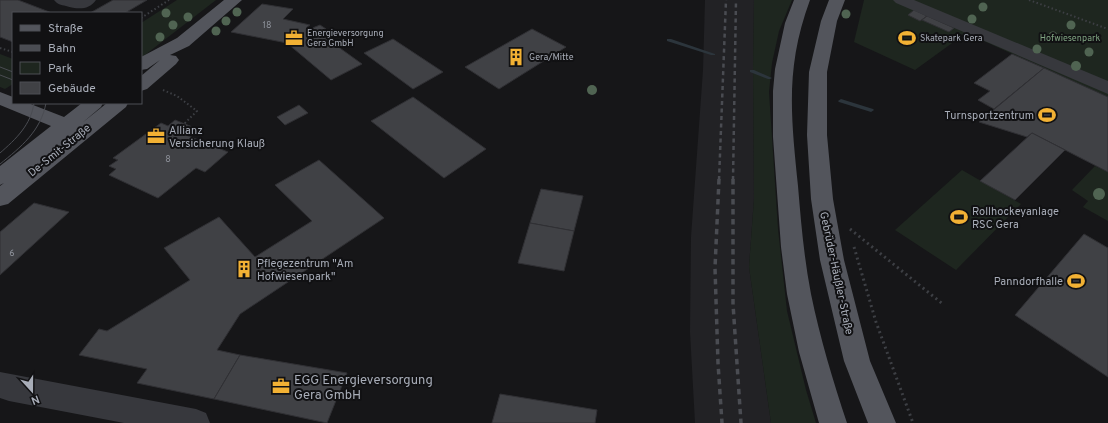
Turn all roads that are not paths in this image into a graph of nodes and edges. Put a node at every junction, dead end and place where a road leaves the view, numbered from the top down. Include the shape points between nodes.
1 (62, 0) edge
2 (88, 0) edge
3 (234, 0) edge
4 (802, 0) edge
5 (837, 0) edge
6 (901, 0) edge
7 (183, 42) junction
8 (142, 64) edge
9 (142, 84) edge
10 (1108, 88) edge
11 (0, 98) edge
12 (12, 103) edge
13 (15, 104) edge
14 (93, 104) edge
15 (117, 104) edge
16 (75, 128) junction
17 (0, 177) edge
18 (0, 198) edge
19 (0, 385) edge
20 (196, 423) edge
21 (833, 423) edge
22 (882, 423) edge

1 - 2 street via 79,5
3 - 7 main road
4 - 21 main road via 792,25 784,61 781,111 792,249 801,308 817,374
5 - 22 main road, Gebrüder-Häußler-Straße via 829,21 818,72 817,135 822,199 832,260 857,361
6 - 10 street
7 - 8 main road
7 - 9 main road via 169,62
11 - 12 main road
13 - 16 main road
14 - 16 main road, De-Smit-Straße
15 - 16 main road, De-Smit-Straße
16 - 17 main road, De-Smit-Straße
16 - 18 main road, De-Smit-Straße
19 - 20 street

